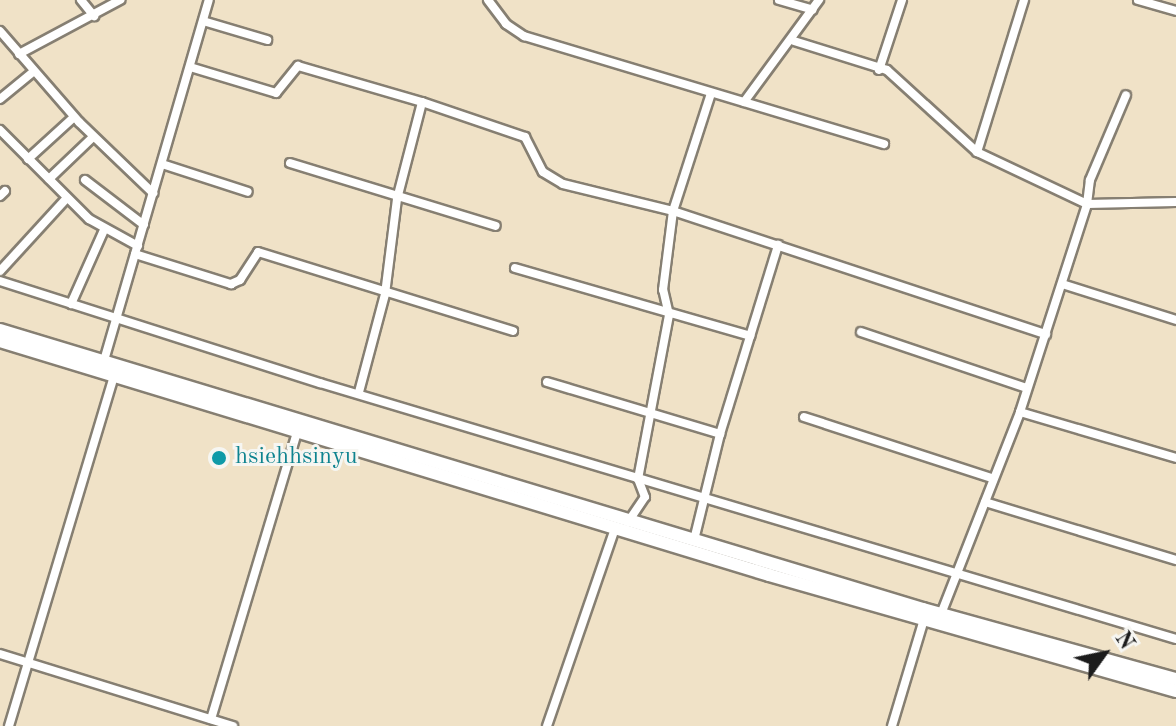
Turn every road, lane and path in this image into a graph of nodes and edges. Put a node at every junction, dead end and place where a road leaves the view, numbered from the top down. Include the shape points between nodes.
1 (81, 0) edge
2 (120, 0) edge
3 (209, 0) edge
4 (488, 0) edge
5 (779, 0) edge
6 (819, 0) edge
7 (902, 0) edge
8 (1024, 0) edge
9 (1138, 0) edge
10 (813, 10) junction
11 (1176, 11) edge
12 (94, 16) junction
13 (203, 21) junction
14 (0, 31) edge
15 (267, 40) dead end
16 (794, 41) junction
17 (19, 54) junction
18 (190, 67) junction
19 (879, 70) junction
20 (33, 72) junction
21 (711, 93) junction
22 (1126, 95) dead end
23 (0, 99) edge
24 (422, 102) junction
25 (744, 102) junction
26 (74, 117) junction
27 (0, 130) edge
28 (93, 137) junction
29 (884, 144) dead end
30 (977, 152) junction
31 (28, 159) junction
32 (290, 163) dead end
33 (162, 164) junction
34 (49, 179) junction
35 (85, 180) dead end
36 (248, 192) dead end
37 (153, 193) junction
38 (67, 198) junction
39 (397, 199) junction
40 (1176, 202) edge
41 (1087, 204) junction
42 (673, 211) junction
43 (144, 225) junction
44 (496, 226) dead end
45 (104, 230) junction
46 (778, 245) junction
47 (136, 250) junction
48 (515, 268) dead end
49 (0, 271) edge
50 (0, 281) edge
51 (1062, 284) junction
52 (385, 294) junction
53 (71, 304) junction
54 (669, 315) junction
55 (116, 320) junction
56 (1176, 320) edge
57 (0, 330) edge
58 (513, 331) dead end
59 (861, 332) dead end
60 (1046, 334) junction
61 (750, 336) junction
62 (0, 341) edge
63 (102, 366) junction
64 (114, 375) junction
65 (547, 382) dead end
66 (1026, 388) junction
67 (359, 392) junction
68 (1020, 412) junction
69 (654, 413) junction
70 (804, 417) dead end
71 (297, 432) junction
72 (720, 434) junction
73 (1176, 458) edge
74 (992, 478) junction
75 (638, 479) junction
76 (706, 499) junction
77 (985, 502) junction
78 (623, 528) junction
79 (694, 540) junction
80 (1176, 560) edge
81 (959, 573) junction
82 (926, 614) junction
83 (941, 614) junction
84 (1176, 639) edge
85 (0, 654) edge
86 (28, 662) junction
87 (1176, 679) edge
88 (1176, 691) edge
89 (211, 719) junction
90 (9, 726) edge
91 (233, 726) edge
92 (547, 726) edge
93 (892, 726) edge

1 - 12 street
2 - 12 street
3 - 13 street
4 - 21 street via 506,24 524,36
5 - 10 street
6 - 10 street
7 - 19 street
8 - 30 street
9 - 11 street
10 - 16 street
12 - 17 street
13 - 15 street
13 - 18 street
14 - 17 street
16 - 19 street
16 - 25 street
17 - 20 street
18 - 24 street via 276,93 298,66
18 - 33 street
19 - 30 street via 895,75
20 - 23 street
20 - 26 street
21 - 25 street
21 - 42 street
22 - 41 street via 1090,180
24 - 39 street
24 - 42 street via 525,137 551,179
25 - 29 street
26 - 28 street
26 - 31 street
27 - 31 street
28 - 34 street
28 - 37 street
30 - 41 street
31 - 34 street
32 - 39 street
33 - 36 street
33 - 37 street
34 - 38 street
35 - 43 street
37 - 43 street
38 - 45 street
38 - 49 street
39 - 44 street
39 - 52 street
40 - 41 street
41 - 51 street
42 - 46 street
42 - 54 street via 663,290
43 - 47 street
45 - 47 street
45 - 53 street
46 - 60 street
46 - 61 street
47 - 52 street via 231,284 240,280 258,252
47 - 55 street
48 - 54 street
50 - 53 street
51 - 56 street
51 - 60 street
52 - 58 street
52 - 67 street
53 - 55 street
54 - 61 street
54 - 69 street
55 - 63 street
55 - 67 street
57 - 63 main road
59 - 66 street
60 - 66 street
61 - 72 street
62 - 63 main road
63 - 64 main road
63 - 78 main road
64 - 71 main road
64 - 86 street
65 - 69 street
66 - 68 street
67 - 75 street
68 - 73 street
68 - 74 street
69 - 72 street
69 - 75 street
70 - 74 street
71 - 78 main road
71 - 89 street
72 - 76 street
74 - 77 street
75 - 76 street
75 - 78 street via 645,497
76 - 79 street
76 - 81 street
77 - 80 street
77 - 81 street
78 - 79 main road
78 - 82 main road
78 - 92 street
79 - 82 main road
81 - 83 street
81 - 84 street
82 - 83 main road
82 - 88 main road
82 - 93 street
83 - 87 main road
85 - 86 street
86 - 89 street
86 - 90 street
89 - 91 street

